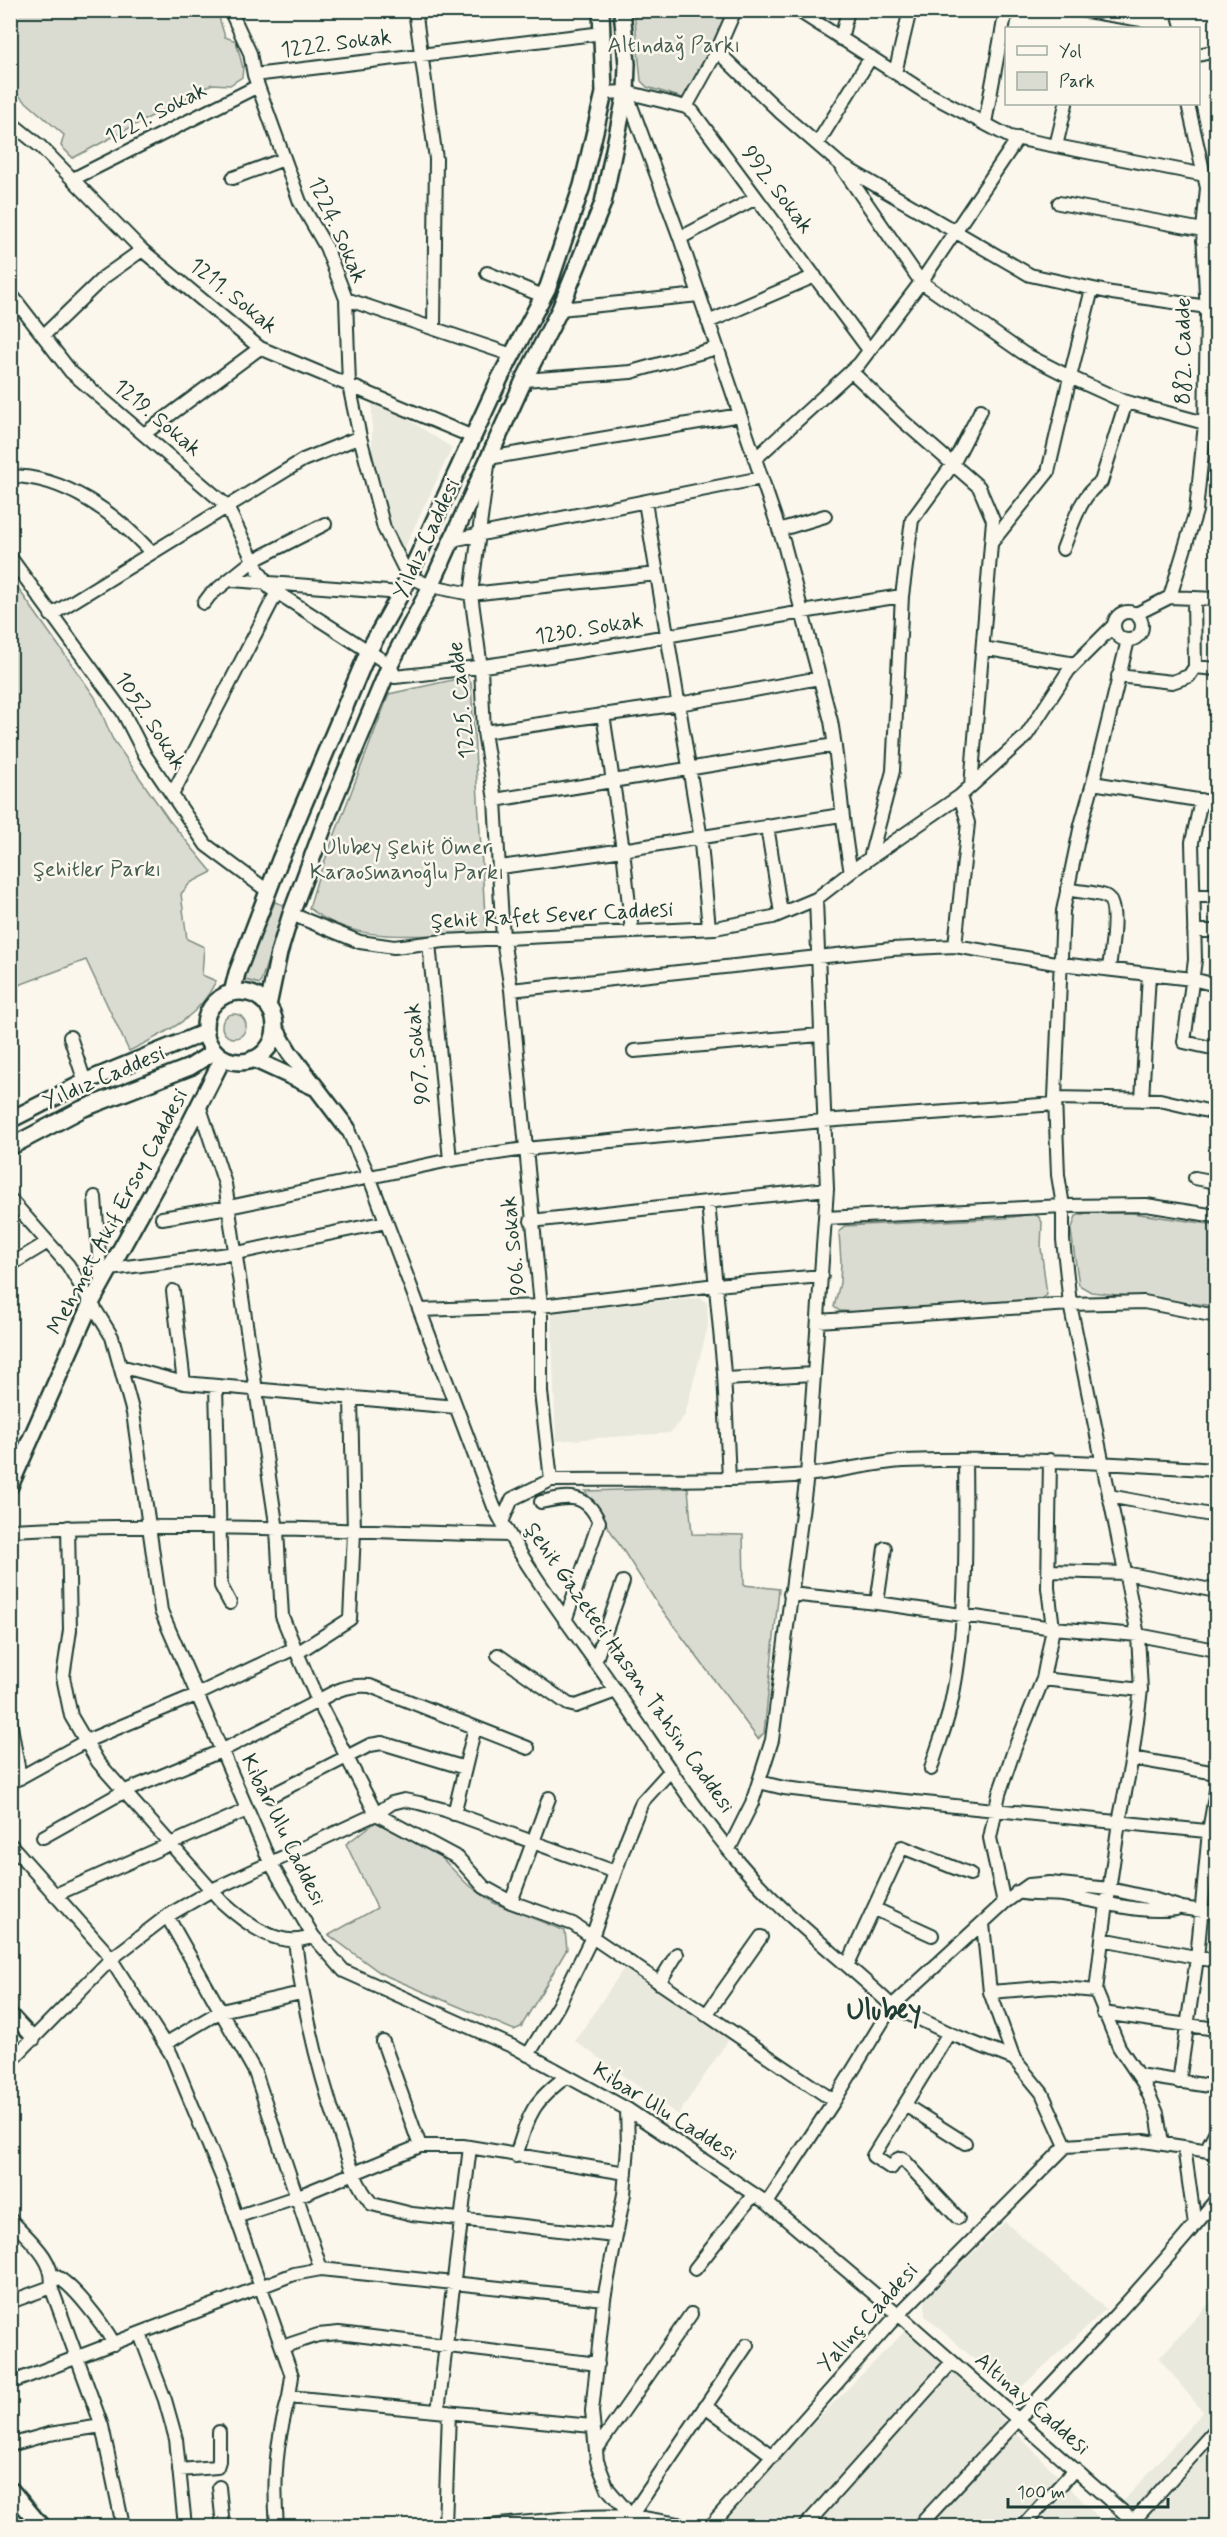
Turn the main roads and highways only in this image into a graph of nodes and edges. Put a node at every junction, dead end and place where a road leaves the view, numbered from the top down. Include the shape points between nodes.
1 (601, 10) edge
2 (622, 10) edge
3 (232, 993) junction
4 (268, 1006) junction
5 (275, 1028) junction
6 (206, 1032) junction
7 (219, 1054) junction
8 (253, 1059) junction
9 (317, 1088) junction
10 (10, 1120) edge
11 (347, 1128) road end
12 (10, 1147) edge
13 (10, 1486) edge
14 (10, 2489) edge
15 (41, 2526) edge

1 - 3 main road, Yıldız Caddesi via 604,93 582,186 543,296 369,651 268,892
2 - 4 main road, Yıldız Caddesi via 626,92 603,203 560,309 390,665 291,914
3 - 4 main road via 252,994
3 - 6 main road via 215,1003 209,1012
4 - 5 main road, Yıldız Caddesi
5 - 8 main road via 269,1047
5 - 9 main road, Şehit Gazeteci Hasan Tahsin Caddesi
6 - 7 main road
6 - 10 main road, Yıldız Caddesi via 85,1082
7 - 8 main road via 233,1061
7 - 12 main road, Yıldız Caddesi via 82,1109
7 - 13 main road, Mehmet Akif Ersoy Caddesi via 199,1105 91,1303
8 - 9 main road, Şehit Gazeteci Hasan Tahsin Caddesi
9 - 11 main road, Şehit Gazeteci Hasan Tahsin Caddesi
14 - 15 main road

